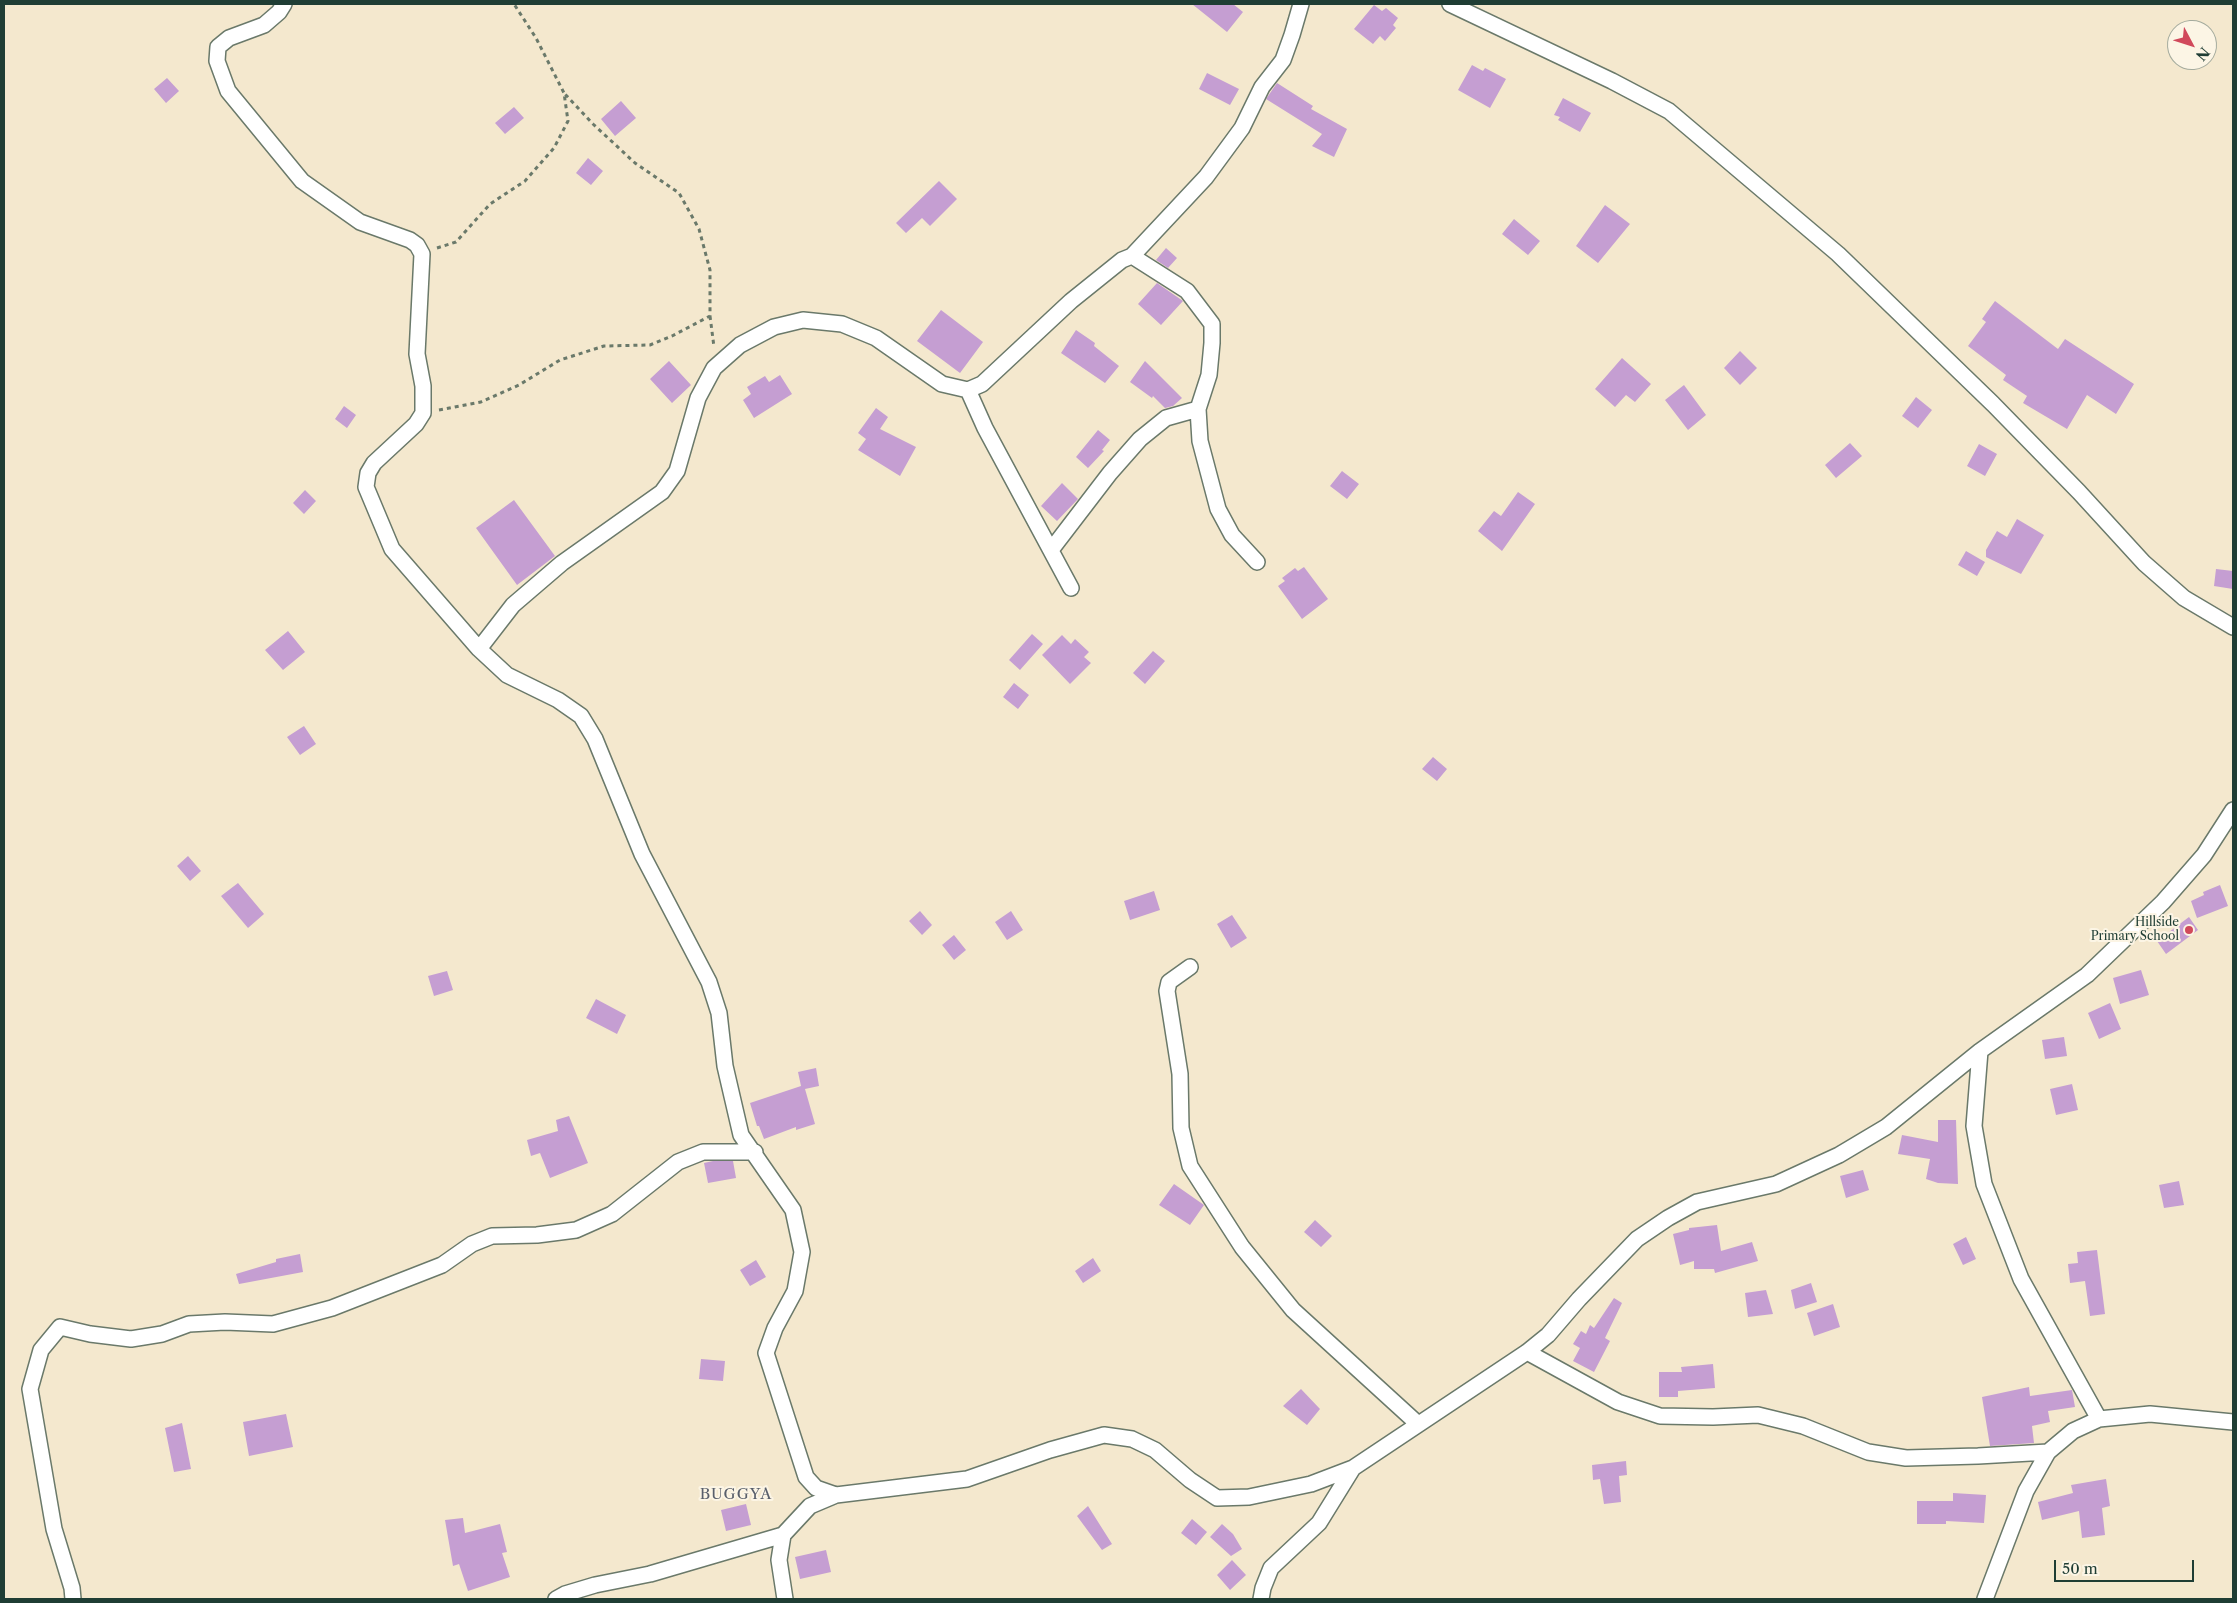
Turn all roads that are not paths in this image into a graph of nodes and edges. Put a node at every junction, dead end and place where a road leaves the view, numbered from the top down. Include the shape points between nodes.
1 (284, 4) edge
2 (1301, 4) edge
3 (1450, 4) edge
4 (1132, 256) junction
5 (968, 390) junction
6 (1198, 409) junction
7 (1051, 550) junction
8 (1257, 562) dead end
9 (1071, 588) dead end
10 (2233, 627) edge
11 (479, 649) junction
12 (2233, 810) edge
13 (1190, 967) dead end
14 (1980, 1051) junction
15 (755, 1152) junction
16 (1528, 1352) junction
17 (2099, 1419) junction
18 (2233, 1422) edge
19 (1418, 1424) junction
20 (2048, 1452) junction
21 (1353, 1468) junction
22 (836, 1495) junction
23 (783, 1535) junction
24 (73, 1599) edge
25 (556, 1599) edge
26 (785, 1599) edge
27 (1261, 1599) edge
28 (1985, 1599) edge

1 - 11 street via 264,25 229,38 218,47 217,61 228,91 302,181 360,222 410,240 422,254 417,354 423,386 423,413 416,424 374,463 368,473 366,487 392,549
2 - 4 street via 1283,60 1262,87 1242,128 1206,177
3 - 10 street via 1669,111 1838,254 1993,404 2144,563 2184,598
4 - 5 street via 1122,260 1072,301 982,384
4 - 6 street via 1187,291 1212,324 1209,375
5 - 7 street
5 - 11 street via 942,384 876,338 842,324 803,320 774,327 740,345 714,368 698,398 677,472 662,492 562,563 513,605
6 - 7 street via 1166,418 1140,439
6 - 8 street via 1200,442 1218,509 1232,536
7 - 9 street
11 - 15 street via 507,675 558,700 582,716 595,739 642,854 710,982 719,1013 725,1066 741,1135
12 - 14 street via 2204,856 2163,902 2087,975
13 - 19 street via 1169,982 1167,991 1180,1074 1181,1128 1190,1166 1242,1247 1292,1310
14 - 16 street via 1886,1127 1839,1155 1776,1184 1697,1202 1668,1218 1637,1239 1548,1335
14 - 17 street via 1974,1126 1984,1184 2021,1279
15 - 22 street via 793,1210 802,1252 796,1291 775,1328 766,1353 806,1477 816,1488
15 - 24 street via 703,1152 678,1162 612,1214 576,1230 492,1236 472,1244 442,1265 332,1308 273,1324 189,1324 162,1334 131,1339 60,1327 40,1350 30,1390 54,1529
16 - 19 street
16 - 20 street via 1618,1402 1660,1416 1758,1415 1803,1426 1868,1452 1906,1458
17 - 18 street via 2150,1414
17 - 20 street via 2073,1431
19 - 21 street
20 - 28 street via 2026,1491
21 - 22 street via 1311,1484 1249,1497 1217,1498 1155,1450 1132,1439 1104,1435 967,1479
21 - 27 street via 1319,1523 1272,1568
22 - 23 street via 810,1506
23 - 25 street via 650,1574 595,1585
23 - 26 street via 779,1560

